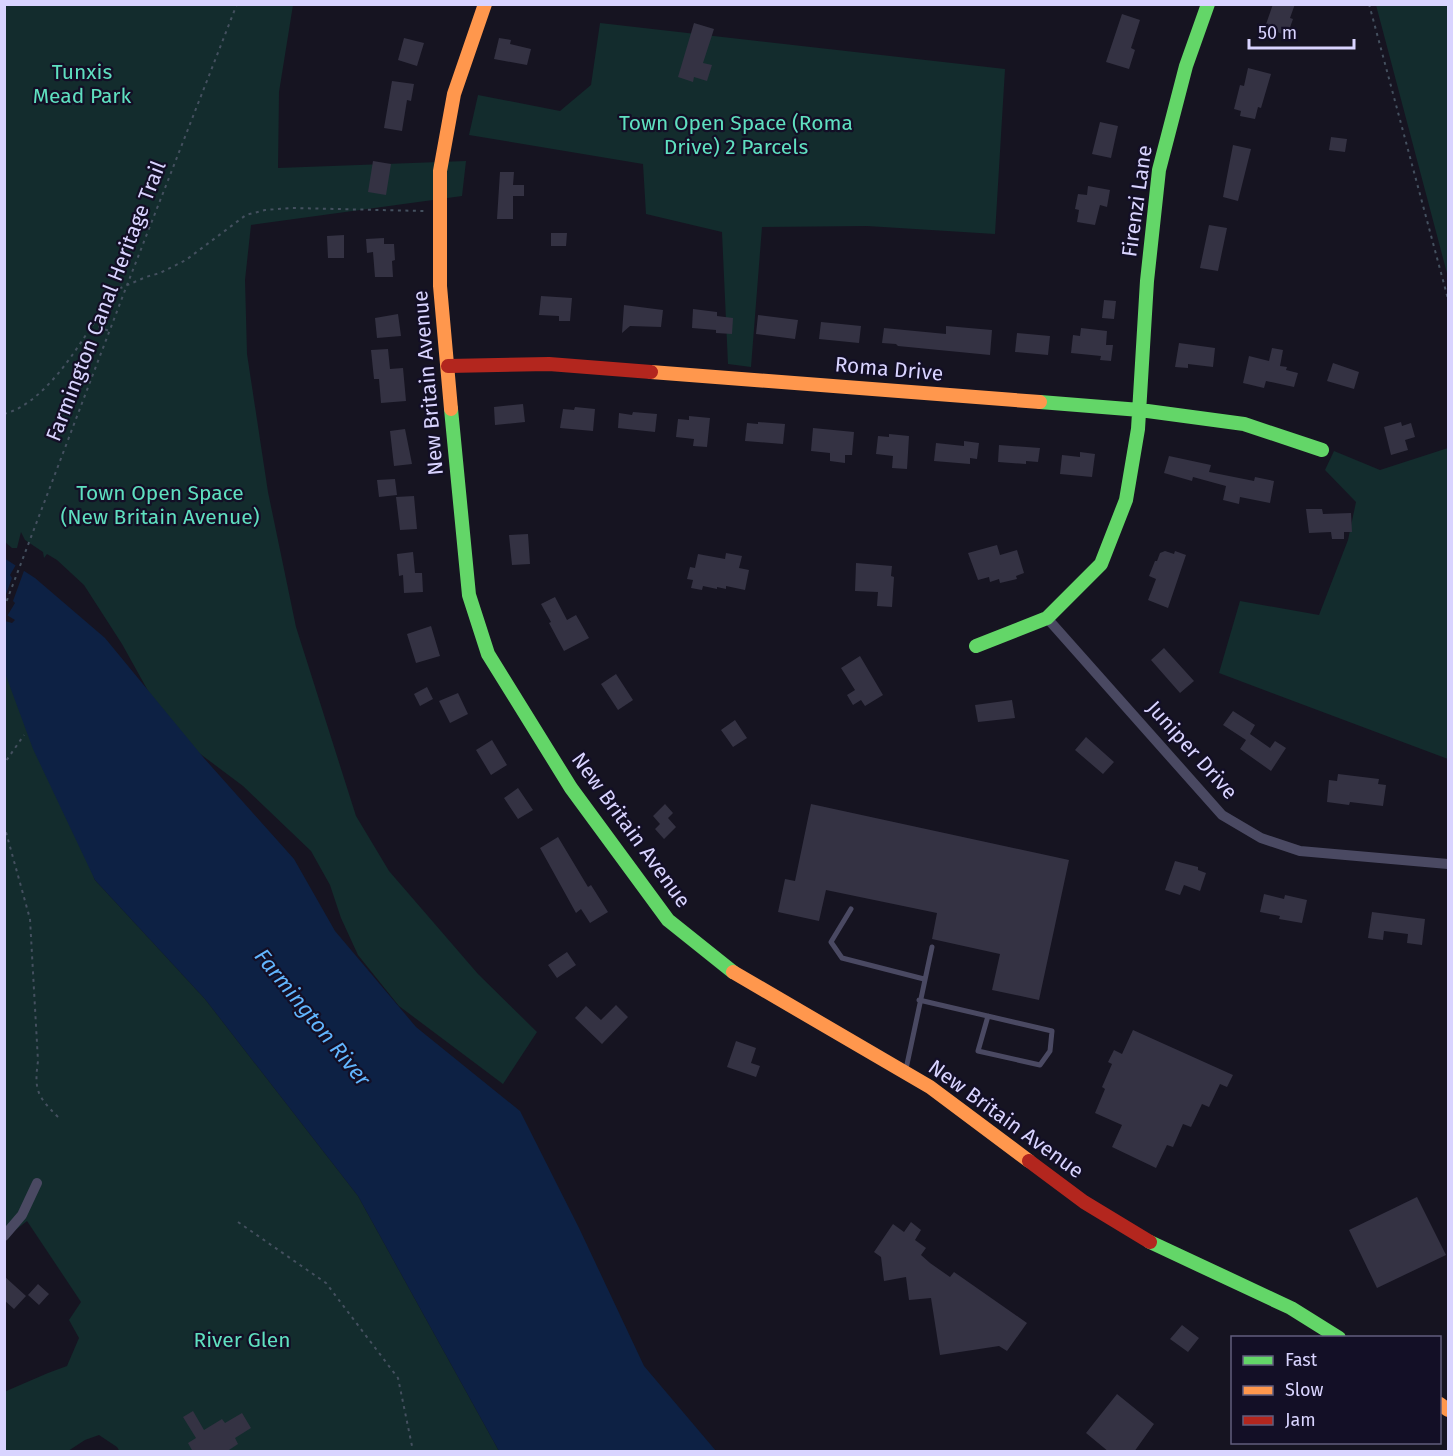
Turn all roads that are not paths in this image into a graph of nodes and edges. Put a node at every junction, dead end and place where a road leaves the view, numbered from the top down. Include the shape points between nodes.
1 (485, 4) edge
2 (1208, 4) edge
3 (448, 366) junction
4 (1140, 410) junction
5 (1322, 450) dead end
6 (1047, 618) junction
7 (976, 646) dead end
8 (1449, 864) edge
9 (851, 909) dead end
10 (932, 947) dead end
11 (924, 980) junction
12 (919, 1000) junction
13 (988, 1016) junction
14 (906, 1074) junction
15 (37, 1183) dead end
16 (4, 1236) edge
17 (1336, 1336) edge

1 - 3 street, New Britain Avenue via 454,94 440,171 440,286
2 - 4 street, Firenzi Lane via 1186,66 1160,170 1147,281
3 - 4 street, Roma Drive via 549,364
3 - 14 street, New Britain Avenue via 469,595 488,654 571,788 668,920 737,976
4 - 5 street, Roma Drive via 1244,424
4 - 6 street, Firenzi Lane via 1126,500 1101,564
6 - 7 street
6 - 8 street, Juniper Drive via 1222,815 1261,838 1300,851
9 - 11 lane via 831,942 842,958
10 - 11 lane
11 - 12 lane
12 - 13 lane
12 - 14 lane
13 - 13 lane via 1052,1031 1050,1050 1040,1065 978,1051
14 - 17 street, New Britain Avenue via 1084,1202 1161,1248 1291,1308
15 - 16 street via 22,1215

